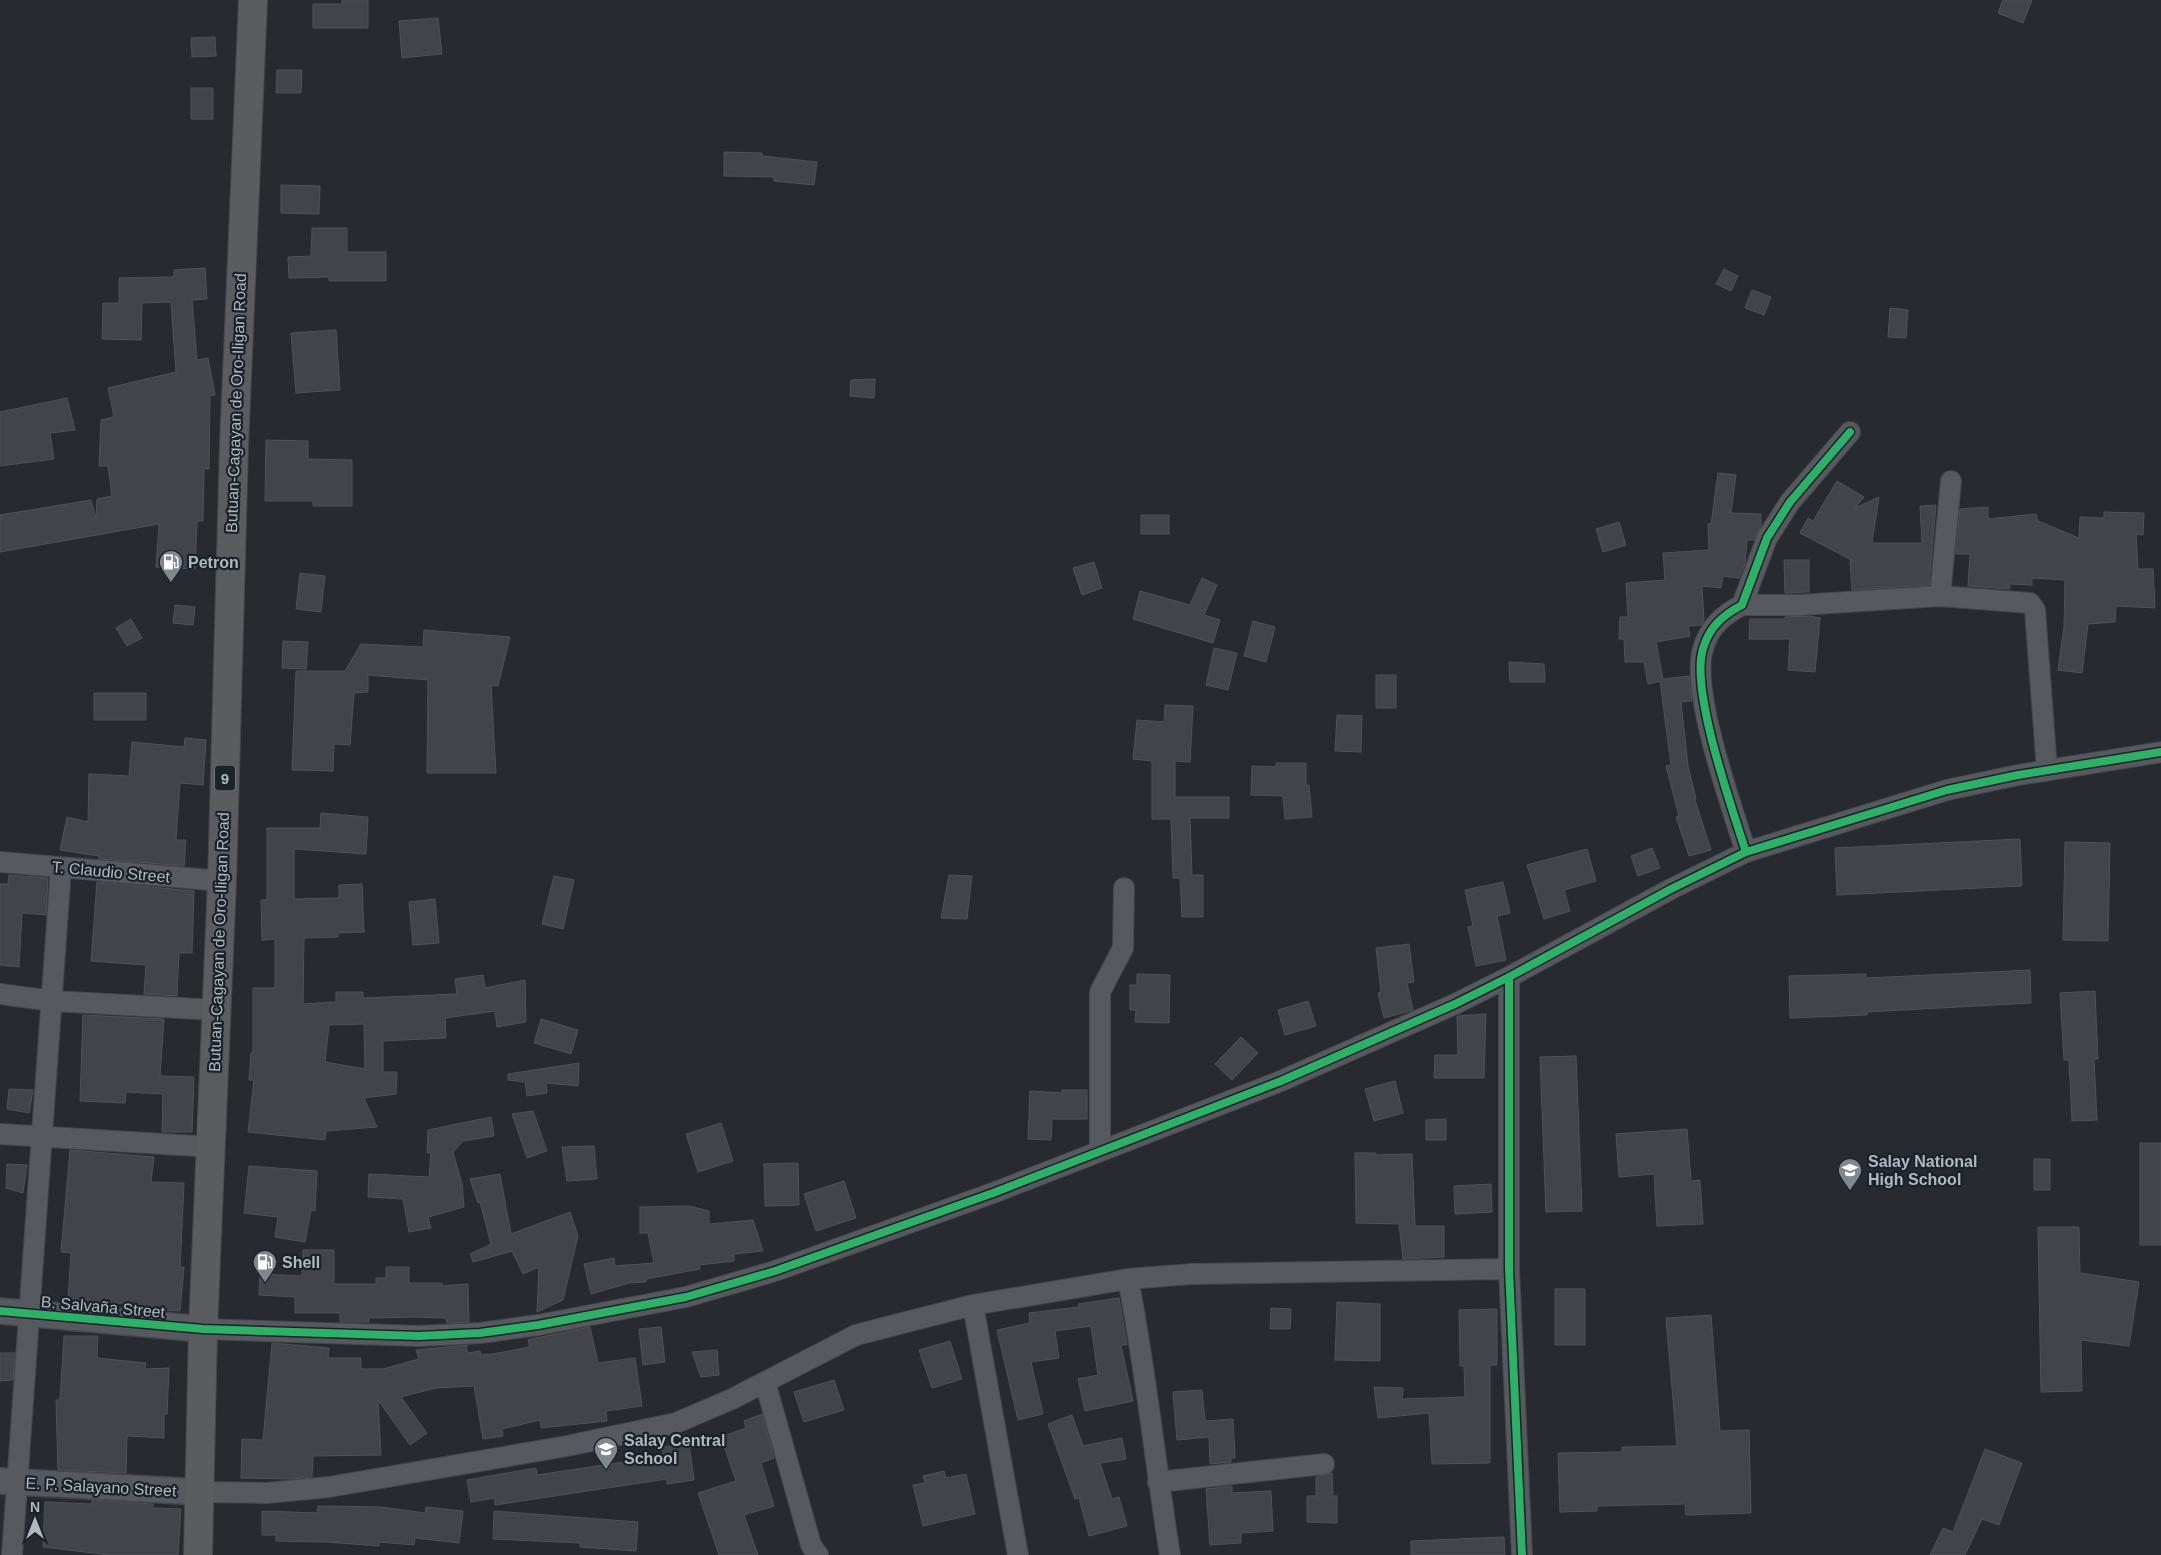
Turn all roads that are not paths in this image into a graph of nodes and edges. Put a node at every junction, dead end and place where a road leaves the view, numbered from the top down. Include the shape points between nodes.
1 (253, 0) edge
2 (1850, 432) dead end
3 (1951, 481) dead end
4 (1940, 596) junction
5 (1742, 605) junction
6 (2161, 752) edge
7 (2047, 770) junction
8 (1746, 852) junction
9 (0, 862) edge
10 (61, 868) junction
11 (222, 881) junction
12 (1124, 888) dead end
13 (1509, 977) junction
14 (0, 994) edge
15 (52, 1001) junction
16 (217, 1010) junction
17 (0, 1134) edge
18 (44, 1138) junction
19 (212, 1147) junction
20 (1100, 1150) junction
21 (1509, 1269) junction
22 (1128, 1279) junction
23 (973, 1305) junction
24 (0, 1311) edge
25 (30, 1314) junction
26 (203, 1330) junction
27 (765, 1382) junction
28 (1324, 1464) dead end
29 (9, 1482) edge
30 (1158, 1482) junction
31 (201, 1492) junction
32 (12, 1555) edge
33 (198, 1555) edge
34 (818, 1555) edge
35 (1018, 1555) edge
36 (1170, 1555) edge
37 (1522, 1555) edge

1 - 11 highway, Butuan-Cagayan de Oro-Iligan Road / 9 via 234,456
2 - 5 street via 1790,502 1766,538
3 - 4 street
4 - 5 street via 1800,605
4 - 7 street via 2024,601 2033,606
5 - 8 street via 1725,614 1715,625 1703,647 1700,662 1711,734
6 - 7 street
7 - 8 street via 1947,790
8 - 13 street via 1670,889
9 - 10 street, T. Claudio Street
10 - 11 street, T. Claudio Street
10 - 15 street
11 - 16 highway, Butuan-Cagayan de Oro-Iligan Road / 9
12 - 20 street via 1123,948 1100,992
13 - 20 street via 1281,1081
13 - 21 street
14 - 15 street
15 - 16 street
15 - 18 street
16 - 19 highway, Butuan-Cagayan de Oro-Iligan Road / 9
17 - 18 street
18 - 19 street
18 - 25 street
19 - 26 highway, Butuan-Cagayan de Oro-Iligan Road / 9
20 - 26 street via 993,1193 784,1268 686,1297 538,1325 480,1332 419,1336
21 - 22 street via 1191,1274
21 - 37 street
22 - 23 street
22 - 30 street via 1143,1356
23 - 27 street via 856,1335
23 - 35 street
24 - 25 street, B. Salvaña Street
25 - 26 street, B. Salvaña Street
25 - 29 street
26 - 31 highway, Butuan-Cagayan de Oro-Iligan Road / 9
27 - 31 street via 676,1422 567,1446 329,1487 267,1493
27 - 34 street via 811,1545
28 - 30 street
29 - 31 street, E. P. Salayano Street
29 - 32 street
30 - 36 street
31 - 33 highway, Butuan-Cagayan de Oro-Iligan Road / 9

